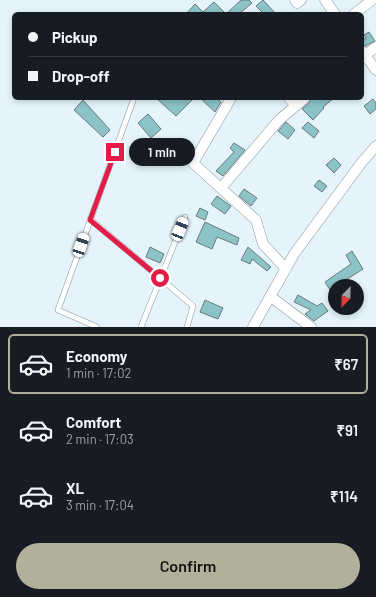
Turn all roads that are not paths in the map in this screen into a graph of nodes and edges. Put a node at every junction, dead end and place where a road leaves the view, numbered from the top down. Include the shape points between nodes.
1 (295, 0) edge
2 (301, 0) edge
3 (325, 0) edge
4 (372, 0) edge
5 (334, 12) edge
6 (357, 12) edge
7 (376, 47) edge
8 (364, 54) edge
9 (364, 56) edge
10 (376, 70) edge
11 (133, 100) edge
12 (230, 100) edge
13 (290, 100) edge
14 (303, 100) edge
15 (296, 106) junction
16 (375, 150) edge
17 (222, 187) junction
18 (185, 217) dead end
19 (90, 220) junction
20 (286, 269) junction
21 (160, 278) junction
22 (270, 296) junction
23 (97, 327) edge
24 (141, 327) edge
25 (186, 327) edge
26 (254, 327) edge
27 (311, 327) edge

1 - 2 street via 297,3
3 - 5 street
4 - 6 street
7 - 8 street
9 - 10 street
11 - 19 lane
12 - 17 street via 193,164
13 - 15 street
14 - 15 street
15 - 17 street via 279,120
16 - 20 street via 299,248
17 - 20 street via 256,220 263,244
18 - 21 lane
19 - 21 lane
19 - 23 lane via 58,310
20 - 22 street
21 - 24 lane
21 - 25 lane via 193,306
22 - 26 street
22 - 27 street

